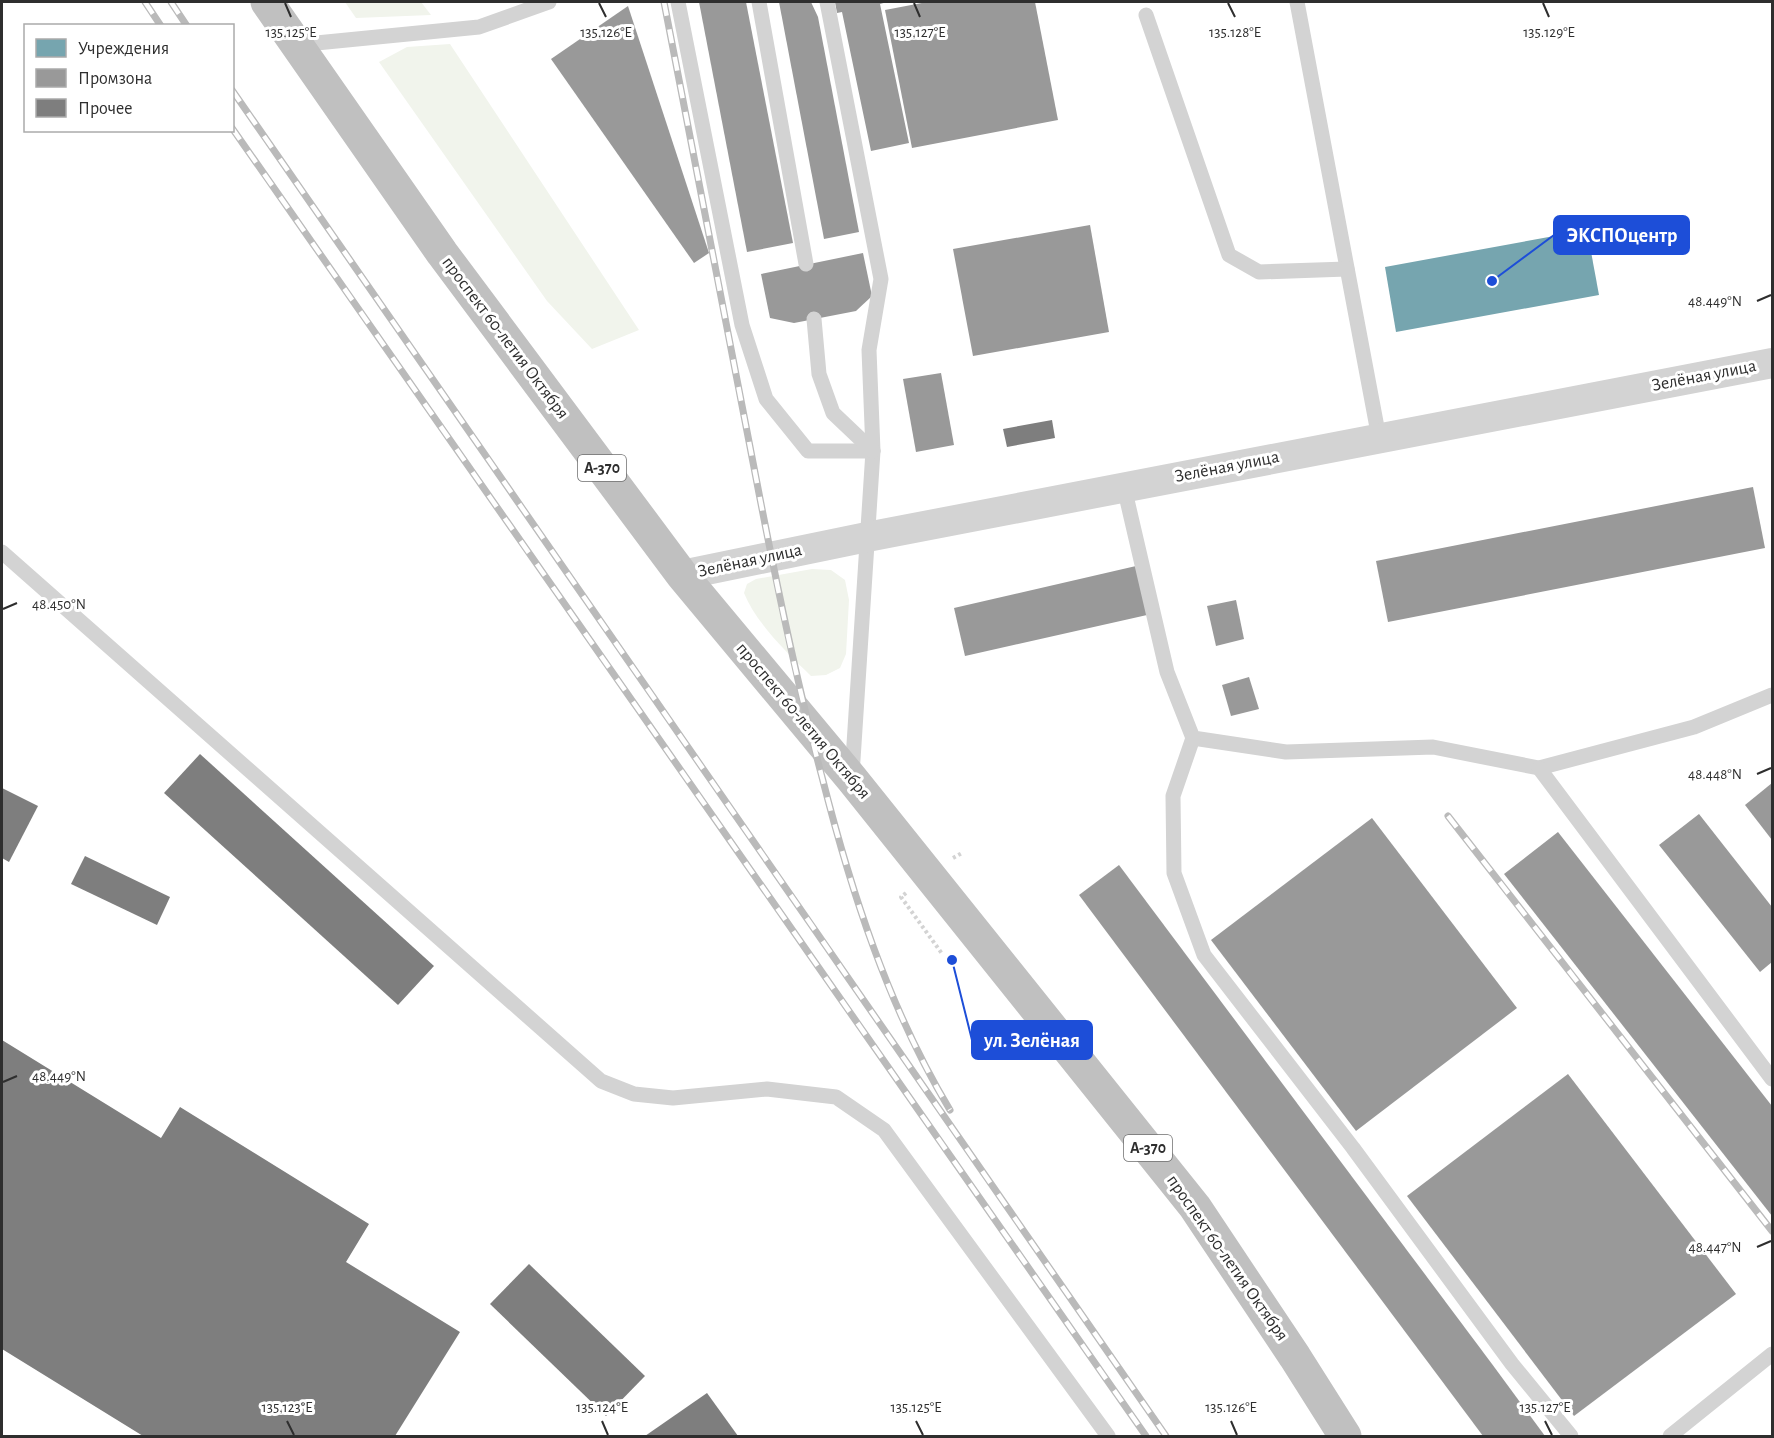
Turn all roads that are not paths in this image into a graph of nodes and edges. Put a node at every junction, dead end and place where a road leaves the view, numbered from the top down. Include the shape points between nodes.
1 (267, 2) edge
2 (549, 2) edge
3 (678, 2) edge
4 (759, 2) edge
5 (827, 2) edge
6 (1297, 2) edge
7 (1146, 15) dead end
8 (296, 45) junction
9 (806, 264) dead end
10 (1347, 269) junction
11 (814, 319) dead end
12 (1773, 363) edge
13 (1379, 438) junction
14 (873, 451) junction
15 (1124, 487) junction
16 (867, 537) junction
17 (2, 552) edge
18 (682, 575) junction
19 (1773, 694) edge
20 (1193, 738) junction
21 (1539, 768) junction
22 (852, 779) junction
23 (1773, 1079) edge
24 (1773, 1354) edge
25 (1108, 1437) edge
26 (1345, 1437) edge
27 (1571, 1437) edge
28 (1670, 1437) edge

1 - 8 highway, проспект 60-летия Октября / А-370
2 - 8 lane via 479,27
3 - 14 lane via 742,325 766,399 808,451
4 - 9 lane
5 - 14 lane via 881,279 869,350
6 - 10 lane
7 - 10 lane via 1229,255 1259,272
8 - 18 highway, проспект 60-летия Октября / А-370 via 455,272
10 - 13 lane
11 - 14 lane via 819,374 833,413
12 - 13 street, Зелёная улица
13 - 15 street, Зелёная улица
14 - 16 lane
15 - 16 street, Зелёная улица
15 - 20 lane via 1167,672
16 - 18 street, Зелёная улица
16 - 22 lane
17 - 25 lane via 601,1081 634,1094 673,1098 767,1089 836,1097 884,1131
18 - 22 highway, проспект 60-летия Октября / А-370
19 - 21 lane via 1694,727
20 - 21 lane via 1286,752 1433,747
20 - 27 lane via 1173,796 1174,873 1204,955
21 - 23 lane
22 - 26 highway, проспект 60-летия Октября / А-370 via 1195,1207
24 - 28 lane

